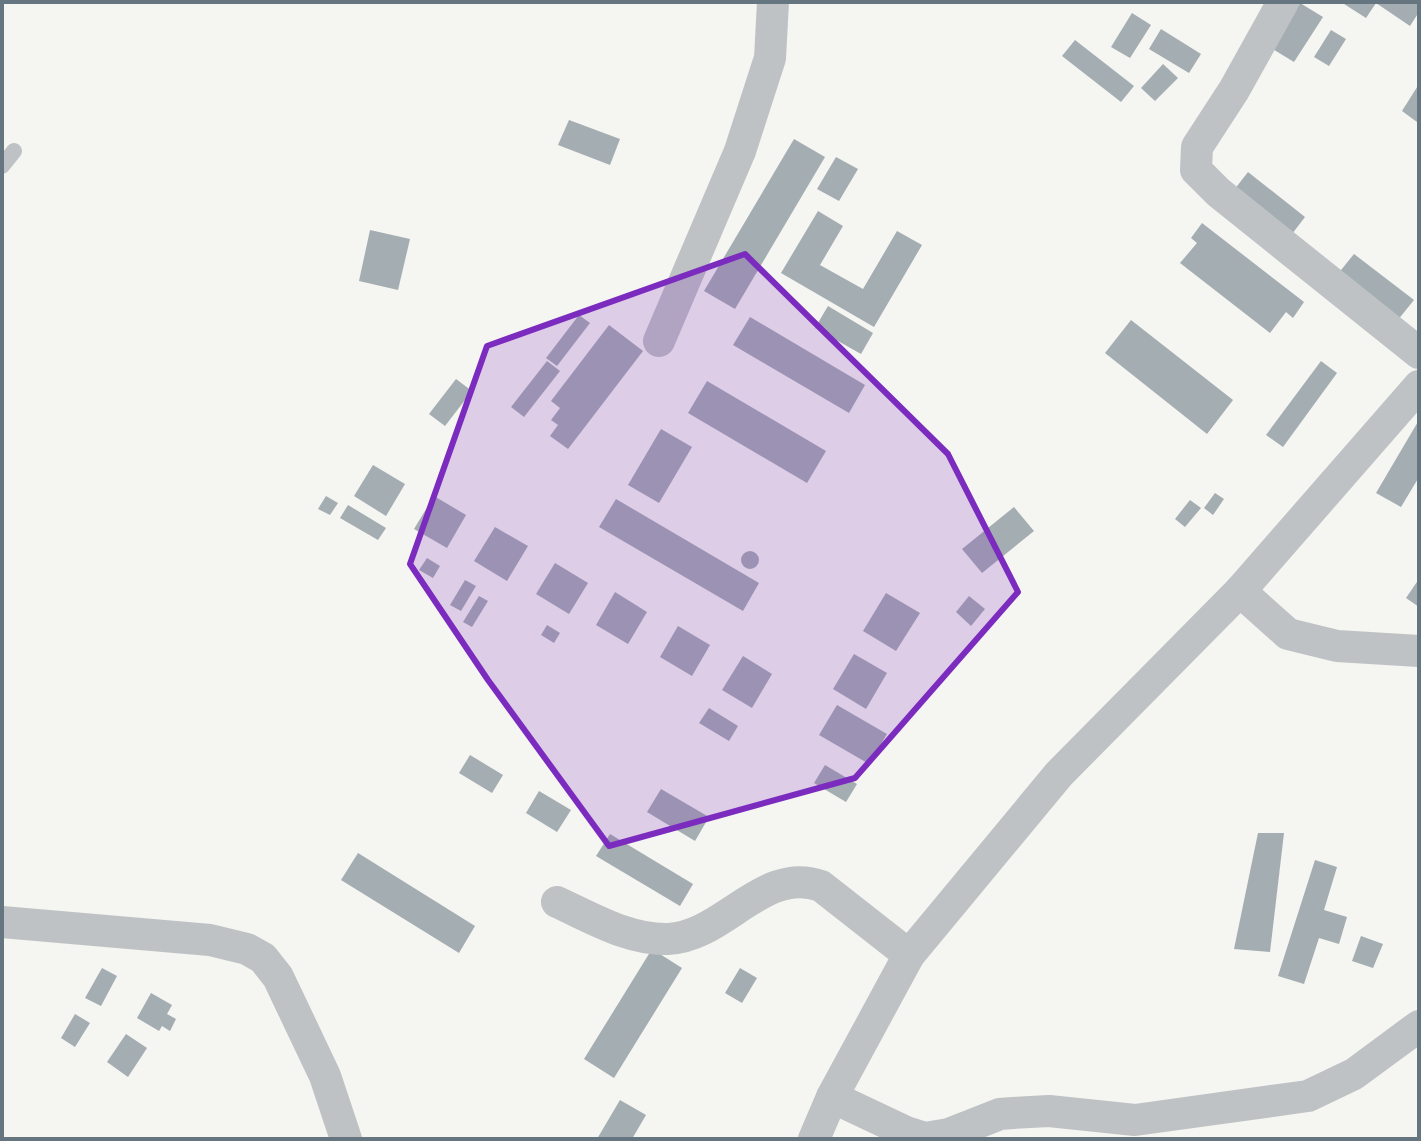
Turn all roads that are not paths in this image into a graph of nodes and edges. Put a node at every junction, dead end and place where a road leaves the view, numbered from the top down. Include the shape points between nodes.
1 (773, 2) edge
2 (1283, 2) edge
3 (14, 151) dead end
4 (2, 166) edge
5 (659, 341) dead end
6 (1419, 353) edge
7 (1419, 386) edge
8 (1240, 591) junction
9 (1419, 651) edge
10 (557, 902) dead end
11 (2, 922) edge
12 (909, 955) junction
13 (1419, 1026) edge
14 (832, 1097) junction
15 (346, 1139) edge
16 (814, 1139) edge

1 - 5 street via 770,58 740,151
2 - 6 street via 1197,147 1196,170
3 - 4 lane
7 - 8 street
8 - 9 street via 1288,634 1337,646
8 - 12 street via 1059,774
10 - 12 street via 628,934 670,939 699,930 777,886 807,881 821,886
11 - 15 street via 210,940 263,958 278,977 325,1076
12 - 14 street
13 - 14 street via 1354,1074 1308,1096 1135,1120 1049,1111 1000,1114 925,1138
14 - 16 street

